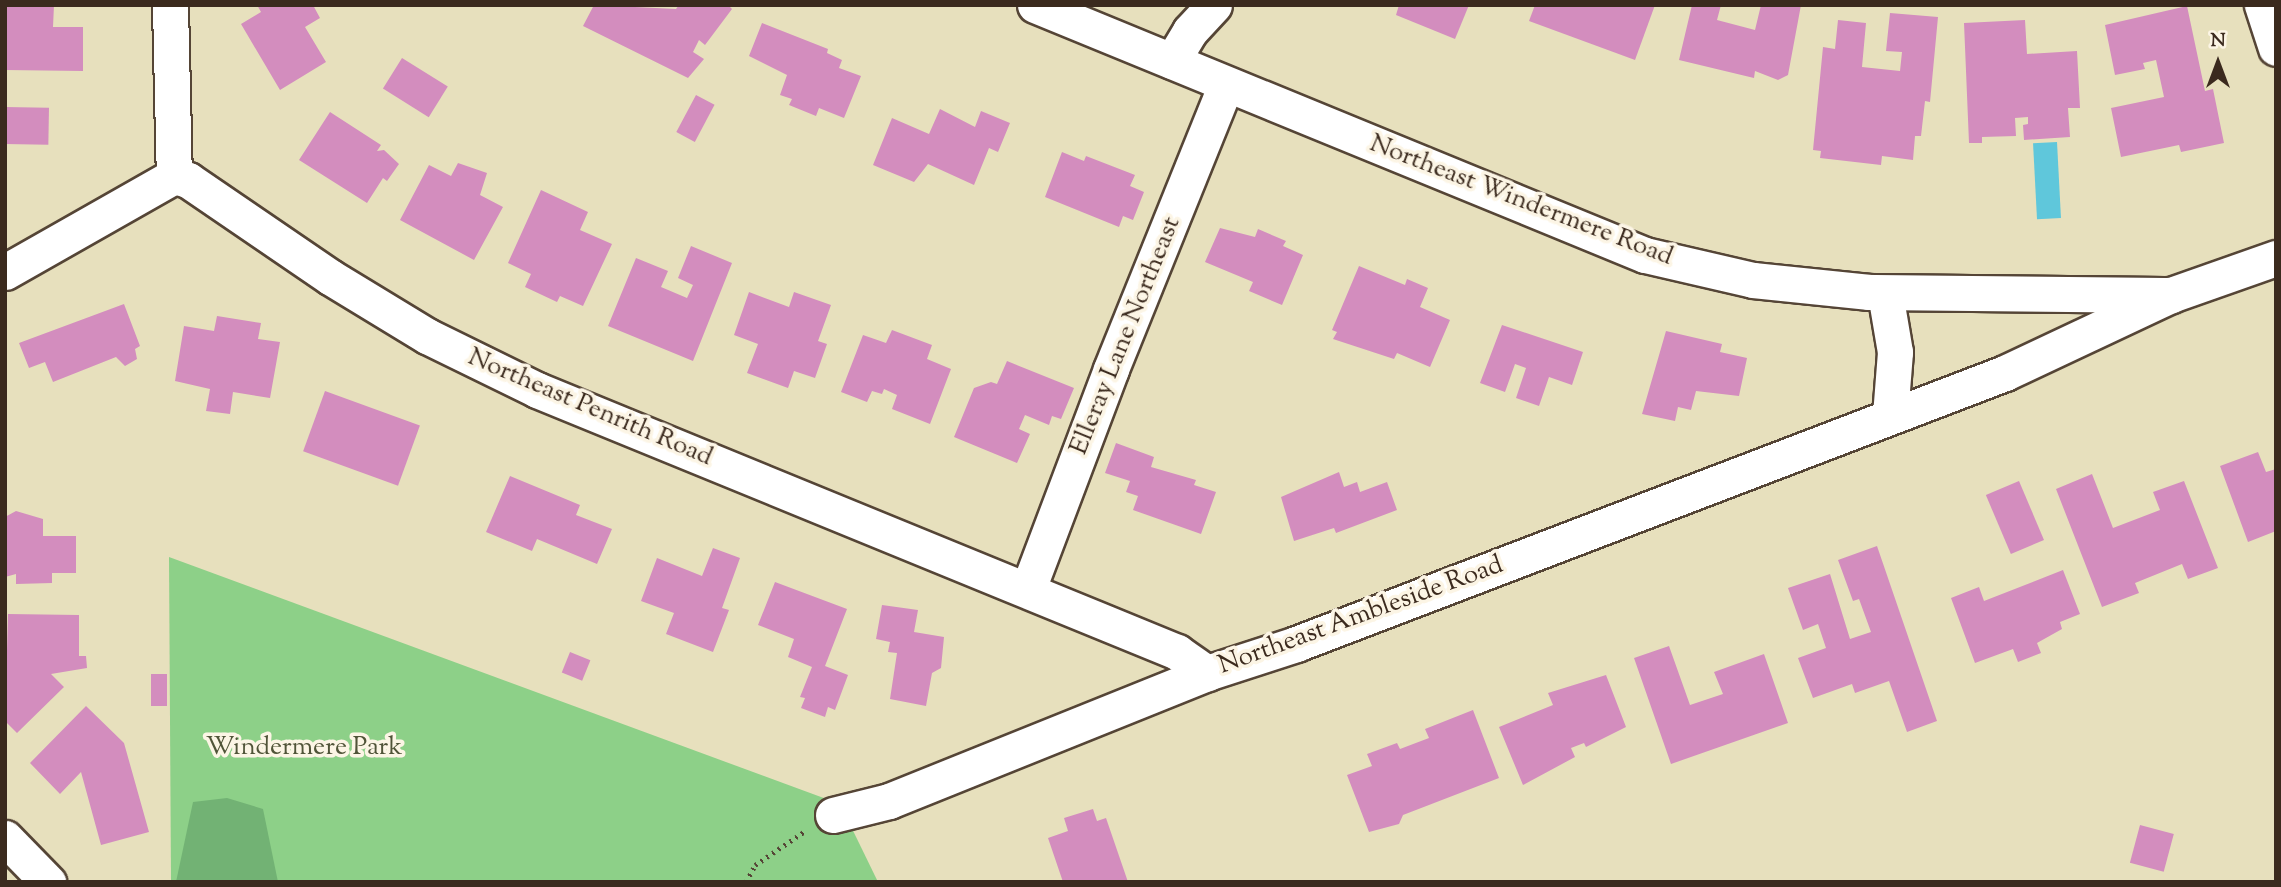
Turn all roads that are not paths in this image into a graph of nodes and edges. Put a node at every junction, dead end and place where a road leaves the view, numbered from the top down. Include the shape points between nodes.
1 (170, 5) edge
2 (1035, 5) edge
3 (2262, 5) edge
4 (1207, 8) edge
5 (2276, 48) edge
6 (1172, 61) junction
7 (1226, 85) junction
8 (174, 176) junction
9 (2276, 258) edge
10 (5, 272) edge
11 (1885, 293) junction
12 (2171, 295) junction
13 (1890, 416) junction
14 (1028, 589) junction
15 (1207, 673) junction
16 (832, 815) road end
17 (5, 838) edge
18 (48, 882) edge

1 - 8 street
2 - 6 street, Northeast Windermere Road
3 - 5 street
4 - 6 street
6 - 7 street, Northeast Windermere Road
7 - 11 street, Northeast Windermere Road via 1645,255 1754,280
7 - 14 street, Elleray Lane Northeast
8 - 10 street
8 - 14 street, Northeast Penrith Road via 188,180 330,277 427,336 537,390
9 - 12 street, Northeast Windermere Road
11 - 12 street, Northeast Windermere Road
11 - 13 street via 1895,352
12 - 13 street, Northeast Ambleside Road via 2005,373
13 - 15 street, Northeast Ambleside Road via 1296,644
14 - 15 street, Northeast Penrith Road via 1177,652
15 - 16 street, Northeast Ambleside Road via 889,801
17 - 18 street

